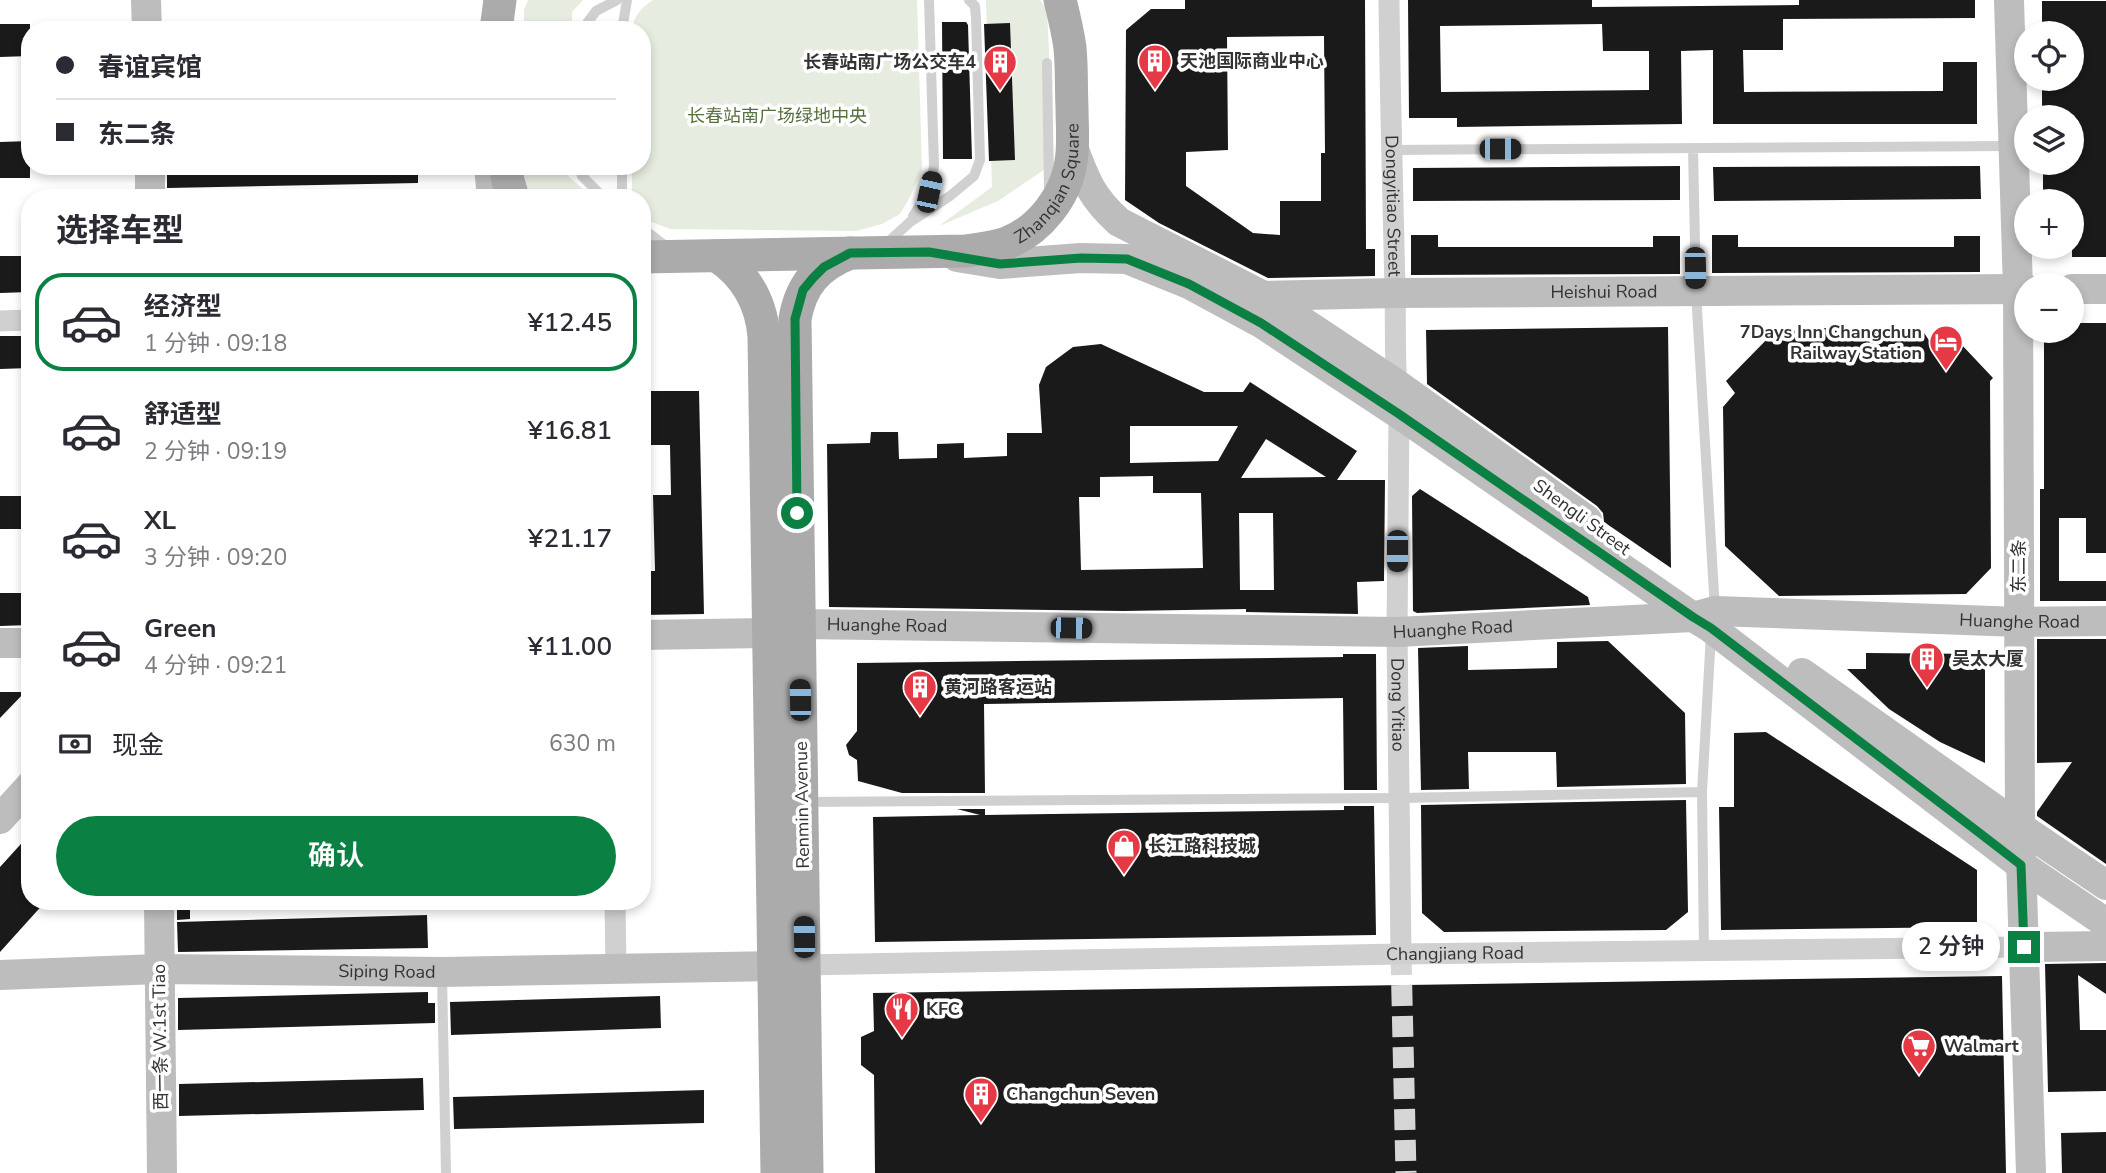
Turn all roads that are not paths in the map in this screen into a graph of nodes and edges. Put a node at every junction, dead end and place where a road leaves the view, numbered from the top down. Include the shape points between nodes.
1 (146, 0) edge
2 (617, 0) edge
3 (627, 0) edge
4 (929, 0) edge
5 (969, 0) edge
6 (1060, 0) edge
7 (1077, 0) edge
8 (1389, 0) edge
9 (2009, 0) edge
10 (147, 21) edge
11 (589, 21) edge
12 (624, 21) edge
13 (1058, 55) junction
14 (2013, 146) junction
15 (1073, 147) junction
16 (1693, 148) junction
17 (1390, 150) junction
18 (582, 175) edge
19 (595, 189) edge
20 (1042, 220) junction
21 (910, 222) junction
22 (651, 235) edge
23 (929, 252) junction
24 (863, 253) junction
25 (678, 256) junction
26 (717, 256) junction
27 (651, 257) edge
28 (651, 265) edge
29 (2021, 273) edge
30 (2014, 289) edge
31 (2084, 289) edge
32 (2106, 289) edge
33 (1696, 292) junction
34 (1395, 293) junction
35 (1264, 296) junction
36 (21, 320) edge
37 (0, 321) edge
38 (2022, 343) edge
39 (1395, 383) junction
40 (1399, 414) junction
41 (1706, 619) junction
42 (2106, 621) edge
43 (2020, 622) junction
44 (784, 628) junction
45 (1397, 632) junction
46 (651, 635) edge
47 (0, 643) edge
48 (21, 643) edge
49 (1702, 792) junction
50 (21, 796) edge
51 (1399, 797) junction
52 (802, 802) junction
53 (0, 819) edge
54 (2020, 827) junction
55 (2021, 865) junction
56 (2106, 885) edge
57 (159, 910) edge
58 (615, 910) edge
59 (2106, 923) edge
60 (2106, 946) edge
61 (2024, 947) junction
62 (1704, 951) junction
63 (1401, 954) junction
64 (789, 965) junction
65 (616, 969) junction
66 (159, 970) junction
67 (442, 972) junction
68 (0, 975) edge
69 (162, 1173) edge
70 (446, 1173) edge
71 (777, 1173) edge
72 (807, 1173) edge
73 (2031, 1173) edge

1 - 10 street
2 - 11 lane via 596,11
3 - 12 lane
4 - 21 lane via 934,166 929,192
5 - 21 lane via 975,6 976,19 980,160 974,176
6 - 13 main road, Zhanqian Square
7 - 13 street
8 - 17 street, Dongyitiao Street
9 - 14 street, 东二条
13 - 15 main road, Zhanqian Square
13 - 20 lane via 1049,102 1049,191
14 - 16 lane
14 - 29 street, 东二条
15 - 20 main road, Zhanqian Square via 1067,181
15 - 35 street, Shengli Street via 1088,187 1119,222
16 - 17 lane
16 - 33 lane
17 - 34 street, Dongyitiao Street
18 - 19 lane
20 - 23 main road, Zhanqian Square via 1008,243
21 - 24 lane
22 - 25 lane
23 - 24 main road, Zhanqian Square
23 - 40 street, Shengli Street via 1000,264 1127,259 1189,284 1261,323
24 - 26 main road, Zhanqian Square
24 - 44 main road, Renmin Avenue via 824,267 803,290 795,319
25 - 26 main road, Zhanqian Square
25 - 27 main road, Zhanqian Square
25 - 28 street
26 - 44 main road, Renmin Avenue via 730,264 753,293 762,320
30 - 33 street, Heishui Road
31 - 32 street
33 - 34 street, Heishui Road
33 - 41 lane
34 - 35 street, Heishui Road
34 - 39 street, Dongyitiao Street
35 - 39 street, Shengli Street
36 - 37 street
38 - 43 street, 东二条
39 - 40 street, Dongyitiao Street
39 - 41 street, Shengli Street
40 - 41 street, Shengli Street
40 - 45 street, Dong Yitiao
41 - 43 street, Huanghe Road
41 - 45 street, Huanghe Road
41 - 49 lane
41 - 54 street, Shengli Street
41 - 55 street, Shengli Street
42 - 43 street, Huanghe Road
43 - 54 street, 东二条
44 - 45 street, Huanghe Road
44 - 46 street, Huanghe Road
44 - 52 main road, Renmin Avenue
44 - 64 main road, Renmin Avenue
45 - 51 street, Dong Yitiao
47 - 48 street
49 - 51 lane
49 - 62 lane
50 - 53 street
51 - 52 lane
51 - 63 street, Dong Yitiao
52 - 64 main road, Renmin Avenue
54 - 55 street, 东二条
54 - 56 street, Shengli Street
55 - 59 street, Shengli Street
55 - 61 street, 东二条
57 - 66 street, 西一条 W.1st Tiao
58 - 65 street
60 - 61 street, Changjiang Road
61 - 62 street, Changjiang Road
61 - 73 street, 东二条
62 - 63 street, Changjiang Road
63 - 64 street, Changjiang Road
64 - 65 street, Siping Road
64 - 71 main road, Renmin Avenue
64 - 72 main road, Renmin Avenue
65 - 67 street, Siping Road
66 - 67 street, Siping Road
66 - 68 street, Siping Road
66 - 69 street, 西一条 W.1st Tiao
67 - 70 lane

